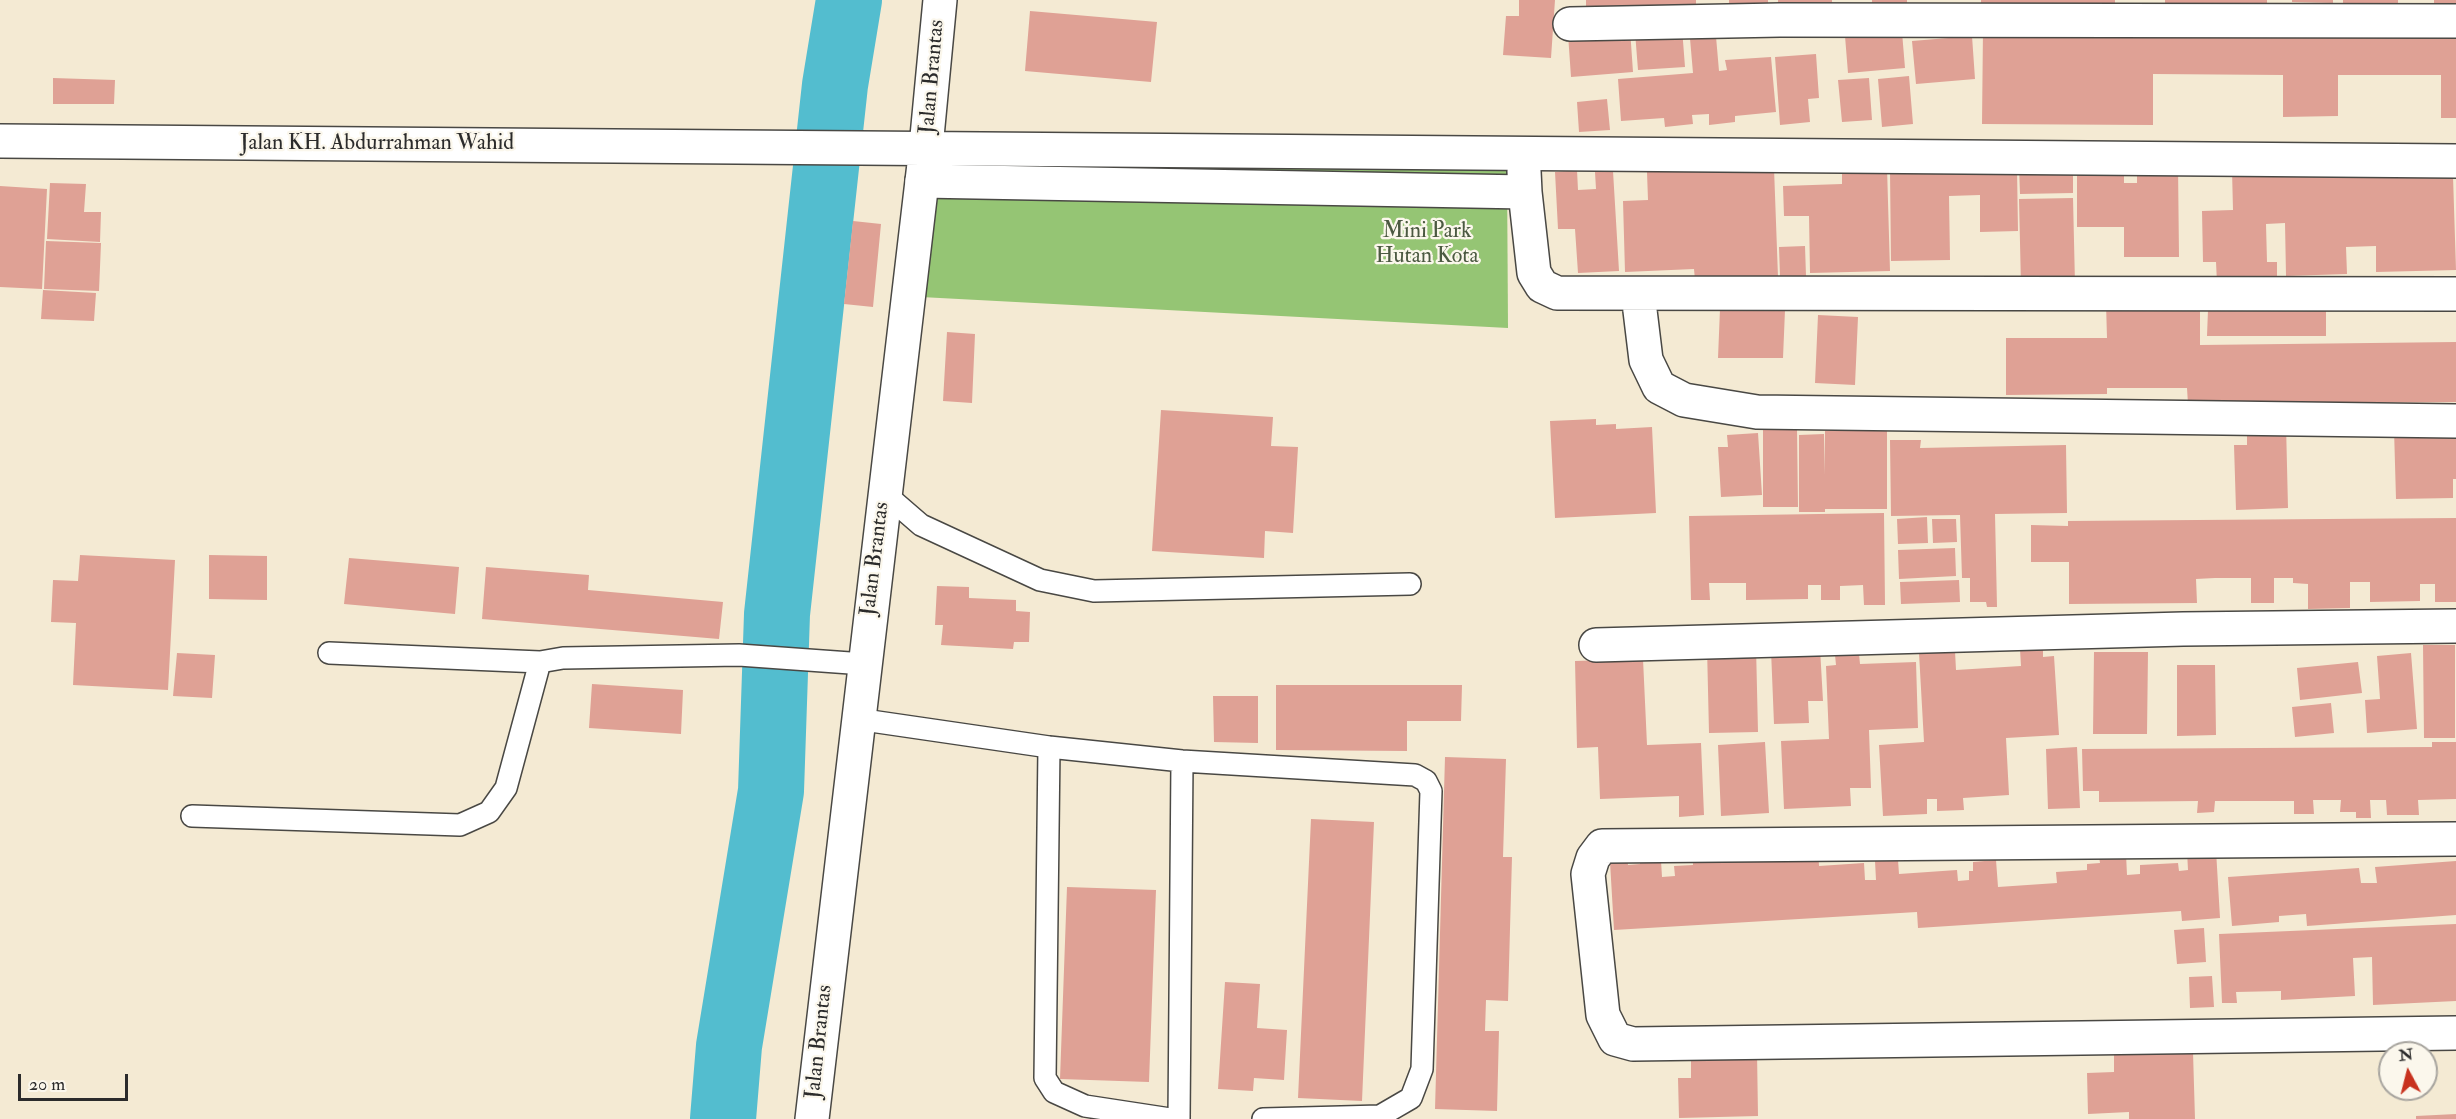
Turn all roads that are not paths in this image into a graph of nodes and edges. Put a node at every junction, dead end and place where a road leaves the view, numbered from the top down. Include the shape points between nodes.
1 (940, 0) edge
2 (2456, 21) edge
3 (1570, 24) dead end
4 (0, 141) edge
5 (926, 147) junction
6 (1523, 155) junction
7 (2456, 161) edge
8 (922, 181) junction
9 (1525, 192) junction
10 (1638, 294) junction
11 (2456, 294) edge
12 (2456, 421) edge
13 (884, 493) junction
14 (1410, 584) dead end
15 (2456, 626) edge
16 (1596, 645) dead end
17 (329, 653) dead end
18 (540, 662) junction
19 (864, 664) junction
20 (857, 719) junction
21 (1049, 747) junction
22 (1182, 761) junction
23 (192, 816) dead end
24 (2456, 839) edge
25 (2456, 1033) edge
26 (812, 1119) edge
27 (1170, 1119) edge
28 (1179, 1119) edge
29 (1263, 1119) edge

1 - 5 street, Jalan Brantas
2 - 3 street via 1814,20
4 - 5 street, Jalan KH. Abdurrahman Wahid
5 - 6 street, Jalan KH. Abdurrahman Wahid
5 - 8 street, Jalan Brantas
6 - 7 street, Jalan KH. Abdurrahman Wahid
6 - 9 street
8 - 9 street
8 - 13 street, Jalan Brantas
9 - 10 street via 1534,273 1542,286 1557,293
10 - 11 street
10 - 12 street via 1646,360 1659,387 1684,400 1757,412
13 - 14 lane via 921,525 1040,580 1094,591
13 - 19 street, Jalan Brantas
15 - 16 street via 2183,629
17 - 18 lane
18 - 19 lane via 563,658 739,655
18 - 23 lane via 506,788 489,812 460,825
19 - 20 street, Jalan Brantas
20 - 21 lane
20 - 26 street, Jalan Brantas
21 - 22 lane
21 - 27 lane via 1045,1078 1054,1092 1085,1106
22 - 28 lane
22 - 29 lane via 1415,776 1426,781 1431,791 1422,1069 1411,1098 1380,1116
24 - 25 street via 1602,846 1588,874 1603,1015 1615,1039 1632,1044

